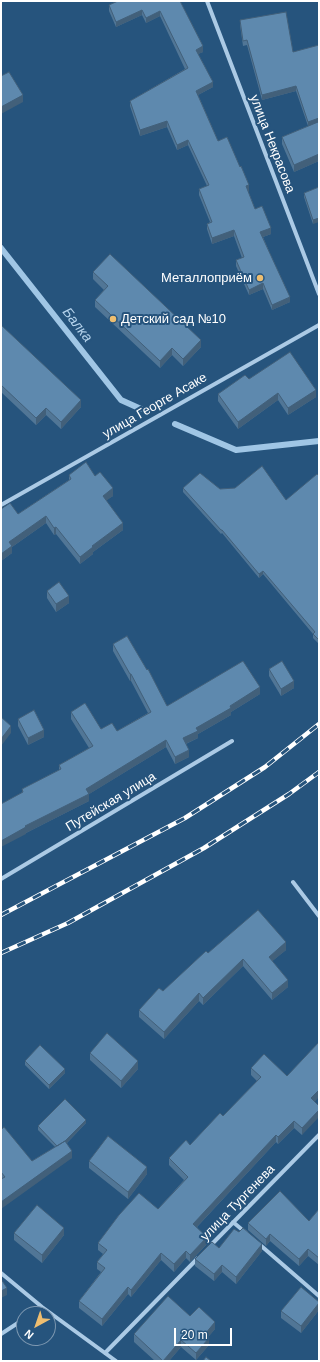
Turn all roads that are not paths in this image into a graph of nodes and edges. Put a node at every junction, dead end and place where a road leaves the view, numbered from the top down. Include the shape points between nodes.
1 (207, 1) edge
2 (319, 294) edge
3 (319, 325) edge
4 (1, 505) edge
5 (232, 741) dead end
6 (1, 879) edge
7 (293, 882) dead end
8 (319, 916) edge
9 (319, 1135) edge
10 (233, 1222) junction
11 (250, 1237) edge
12 (256, 1242) edge
13 (205, 1251) edge
14 (200, 1256) edge
15 (1, 1273) edge
16 (319, 1296) edge
17 (41, 1306) edge
18 (56, 1317) edge
19 (16, 1324) edge
20 (1, 1334) edge
21 (105, 1353) junction
22 (116, 1361) edge

1 - 2 street, улица Некрасова
3 - 4 street, улица Георге Асаке
5 - 6 street, Путейская улица
7 - 8 street
9 - 10 street, улица Тургенева
10 - 11 street
10 - 13 street, улица Тургенева
12 - 16 street
14 - 21 street, улица Тургенева
15 - 17 street
18 - 21 street
19 - 20 street
21 - 22 street

